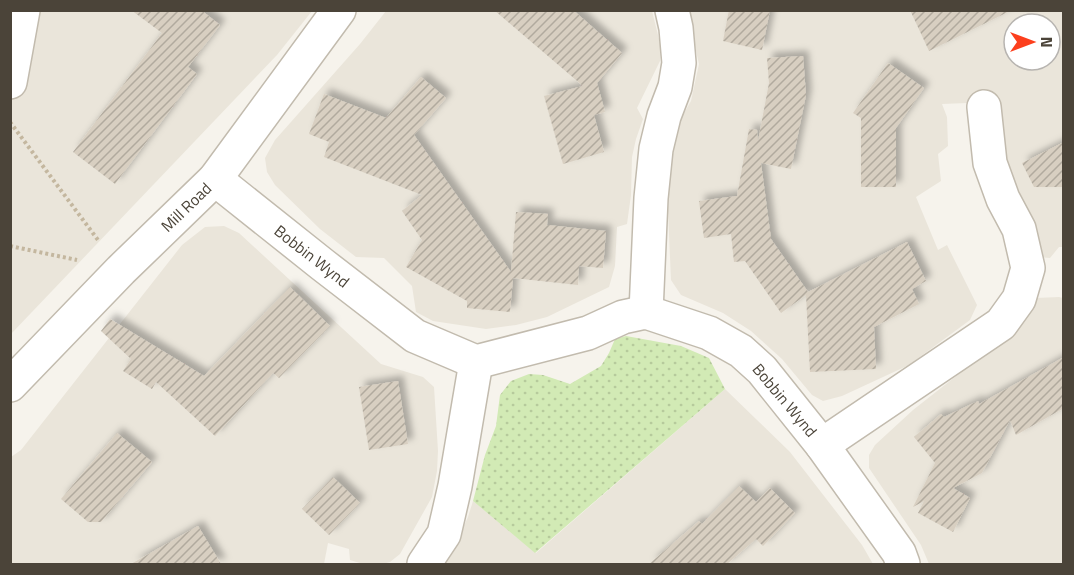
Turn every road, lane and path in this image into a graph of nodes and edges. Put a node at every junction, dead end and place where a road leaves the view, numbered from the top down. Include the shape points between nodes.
1 (23, 10) edge
2 (339, 10) edge
3 (672, 10) edge
4 (10, 82) edge
5 (984, 107) dead end
6 (10, 122) edge
7 (215, 178) junction
8 (10, 246) edge
9 (121, 270) junction
10 (646, 312) junction
11 (476, 363) junction
12 (10, 385) edge
13 (822, 445) junction
14 (424, 564) edge
15 (903, 564) edge

1 - 4 street
2 - 7 street, Mill Road
3 - 10 street via 679,63 656,149
5 - 13 street via 990,163 1019,229 1028,268 1019,299 1001,324
6 - 9 path
7 - 9 street, Mill Road
7 - 11 street, Bobbin Wynd via 414,336
8 - 9 path
9 - 12 street, Mill Road
10 - 11 street via 623,317 588,333
10 - 13 street, Bobbin Wynd via 709,333 741,351 762,370
11 - 14 street via 444,534
13 - 15 street, Bobbin Wynd

